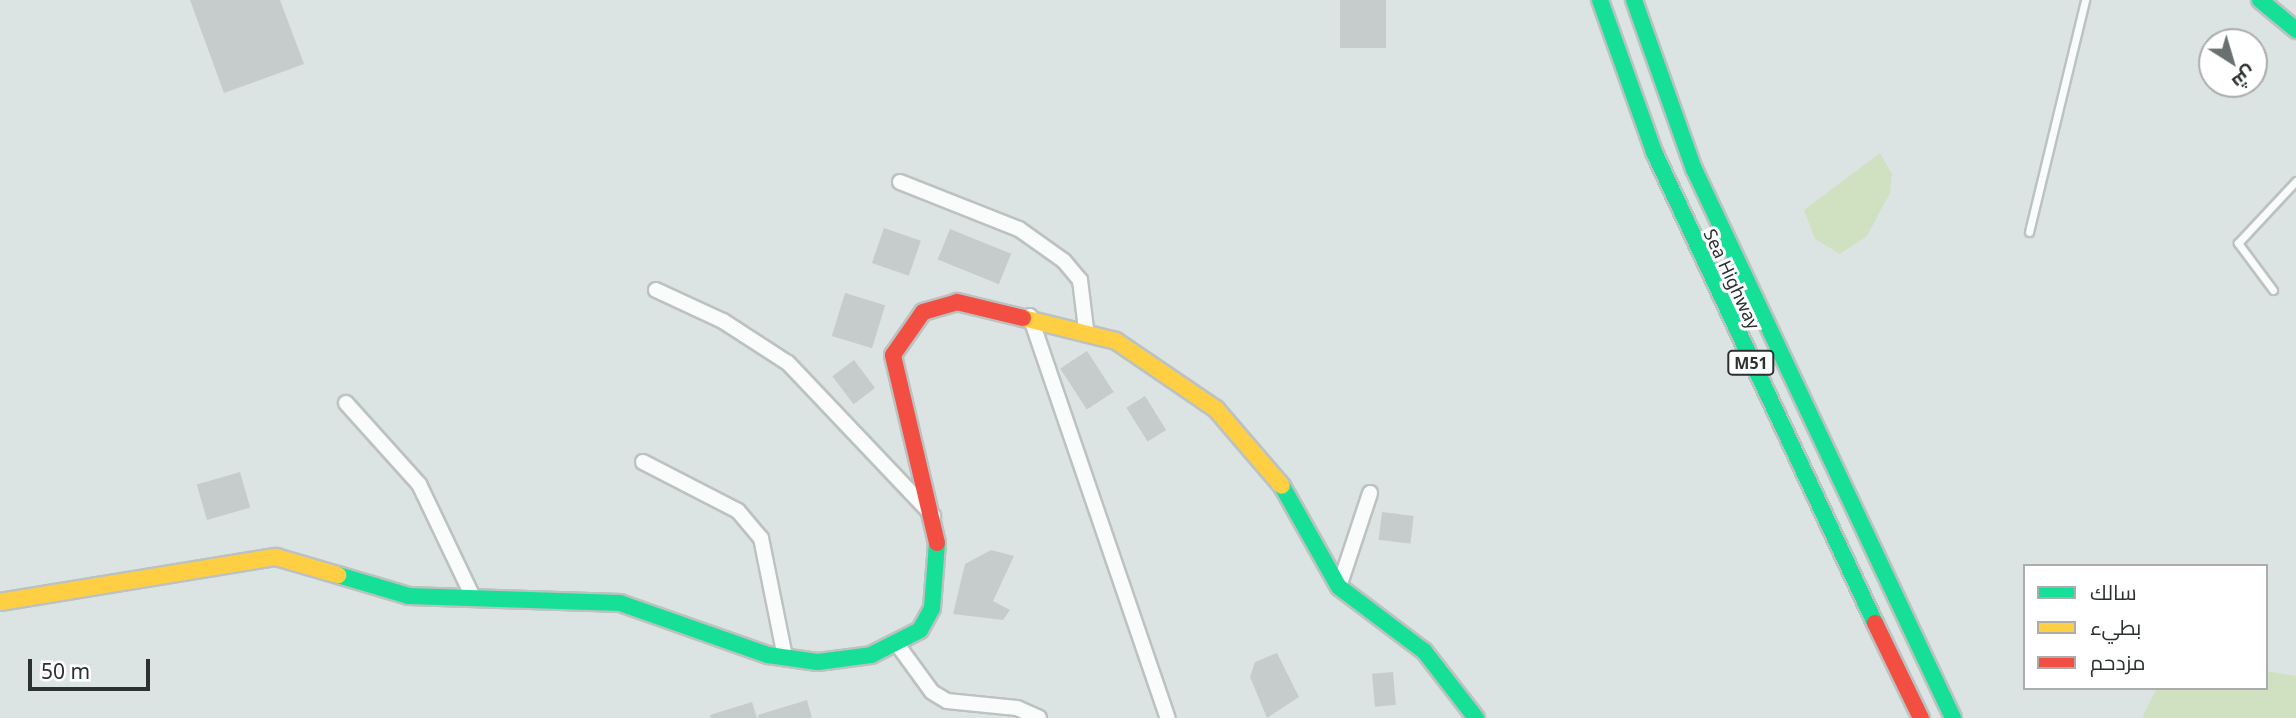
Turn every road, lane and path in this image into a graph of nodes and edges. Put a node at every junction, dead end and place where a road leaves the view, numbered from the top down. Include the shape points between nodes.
1 (1600, 0) edge
2 (1634, 0) edge
3 (2085, 0) edge
4 (2260, 0) edge
5 (2296, 30) edge
6 (2296, 181) edge
7 (900, 182) dead end
8 (2029, 232) dead end
9 (656, 290) dead end
10 (2273, 290) dead end
11 (1030, 315) junction
12 (1086, 329) junction
13 (346, 403) dead end
14 (643, 462) dead end
15 (1370, 493) dead end
16 (936, 519) junction
17 (1339, 587) junction
18 (471, 595) junction
19 (0, 602) edge
20 (897, 644) junction
21 (785, 657) junction
22 (1469, 714) edge
23 (1039, 718) edge
24 (1168, 718) edge
25 (1921, 718) edge
26 (1953, 718) edge

1 - 25 main road, Sea Highway / M51 via 1654,152 1712,283
2 - 26 main road, Sea Highway / M51 via 1695,169
3 - 8 lane
4 - 5 main road
6 - 10 lane via 2238,243
7 - 12 street via 1019,229 1065,261 1080,280
9 - 16 street via 723,321 788,363
11 - 12 main road
11 - 16 main road via 957,302 922,312 893,355
11 - 24 street
12 - 17 main road via 1160,367 1240,430 1275,472
13 - 18 street via 419,484
14 - 21 street via 738,511 761,538
15 - 17 street
16 - 20 main road via 932,608 920,630
17 - 22 main road via 1424,651
18 - 19 main road via 373,589 322,567 276,557
18 - 21 main road via 620,603
20 - 21 main road via 871,655 818,662
20 - 23 street via 932,692 947,701 1017,708

